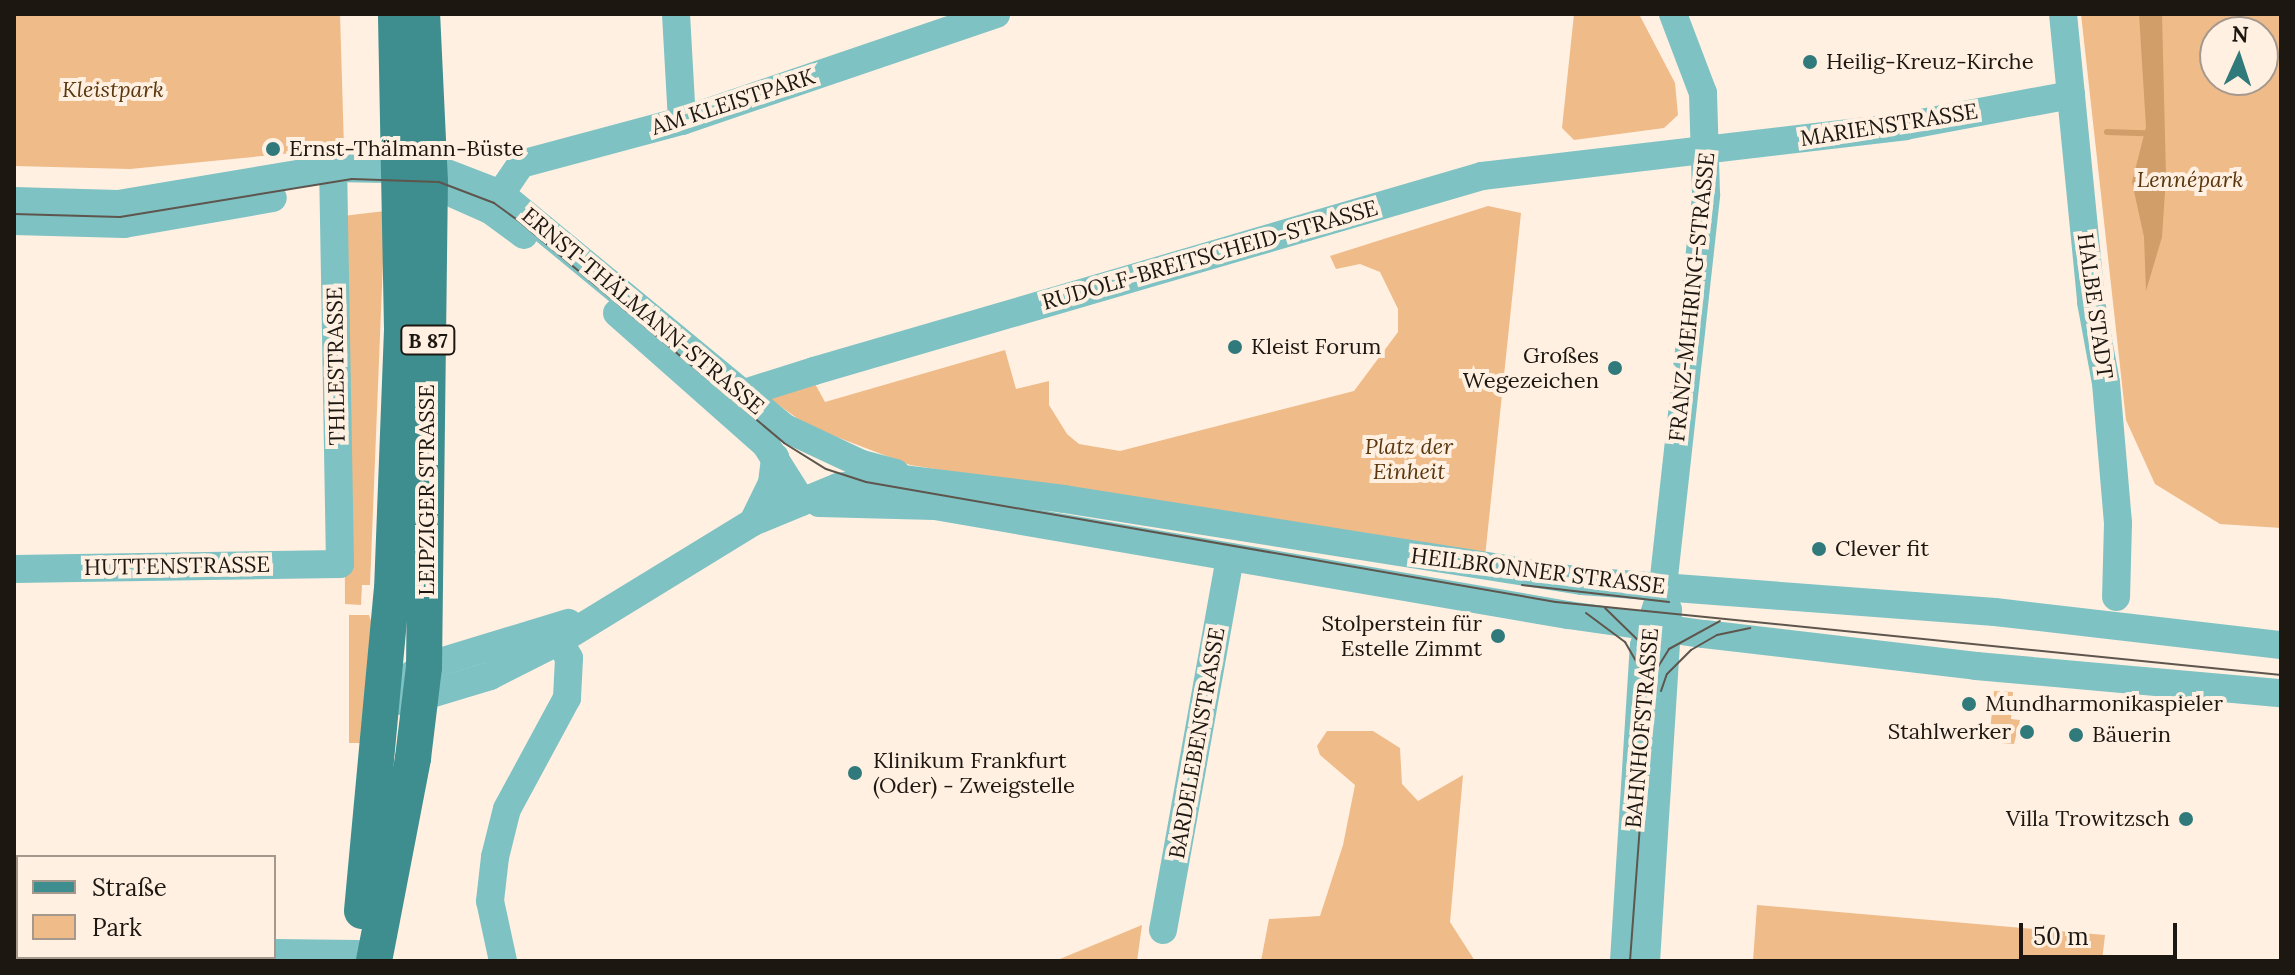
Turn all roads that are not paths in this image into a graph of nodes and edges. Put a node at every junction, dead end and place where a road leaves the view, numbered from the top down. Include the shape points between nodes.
1 (396, 14) edge
2 (422, 14) edge
3 (676, 14) edge
4 (996, 14) edge
5 (1673, 14) edge
6 (2063, 14) edge
7 (2071, 95) junction
8 (682, 121) junction
9 (1707, 150) junction
10 (343, 177) junction
11 (14, 201) edge
12 (495, 202) junction
13 (14, 221) edge
14 (734, 402) junction
15 (818, 446) junction
16 (775, 457) junction
17 (920, 478) junction
18 (802, 502) junction
19 (753, 522) junction
20 (1230, 557) junction
21 (340, 564) joint
22 (14, 569) edge
23 (1663, 586) junction
24 (2116, 597) dead end
25 (596, 615) junction
26 (1659, 628) junction
27 (559, 641) junction
28 (2281, 645) edge
29 (422, 684) junction
30 (2281, 693) edge
31 (383, 703) junction
32 (1163, 930) dead end
33 (276, 953) edge
34 (362, 959) edge
35 (503, 961) edge
36 (1624, 961) edge
37 (1646, 961) edge

1 - 31 main road, LEIPZIGER STRASSE / B 87 via 402,329
2 - 29 main road, LEIPZIGER STRASSE / B 87 via 430,182
3 - 8 street
4 - 8 street, AM KLEISTPARK
5 - 9 street, FRANZ-MEHRING-STRASSE via 1703,93
6 - 7 street, HALBE STADT
7 - 9 street, MARIENSTRASSE via 1905,126
7 - 24 street, HALBE STADT via 2091,302 2110,430 2118,523
8 - 12 street, AM KLEISTPARK via 521,164
9 - 14 street, RUDOLF-BREITSCHEID-STRASSE via 1541,166 1405,197
9 - 23 street, FRANZ-MEHRING-STRASSE
10 - 11 street via 118,204
10 - 12 street, ERNST-THÄLMANN-STRASSE via 465,188
10 - 13 street via 124,224
10 - 21 street, THILESTRASSE
12 - 14 street, ERNST-THÄLMANN-STRASSE
14 - 15 street, ERNST-THÄLMANN-STRASSE
14 - 16 street, ERNST-THÄLMANN-STRASSE
15 - 17 street, ERNST-THÄLMANN-STRASSE via 862,464
15 - 18 street via 826,469 819,487
16 - 18 street, ERNST-THÄLMANN-STRASSE
16 - 19 street via 772,483
17 - 18 street, HEILBRONNER STRASSE via 838,487
17 - 23 street, HEILBRONNER STRASSE via 1497,570
18 - 19 street, HEILBRONNER STRASSE
18 - 20 street, HEILBRONNER STRASSE via 935,506
19 - 25 street, HEILBRONNER STRASSE
20 - 26 street, HEILBRONNER STRASSE
20 - 32 street, BARDELEBENSTRASSE
21 - 22 street, HUTTENSTRASSE
23 - 26 street, BAHNHOFSTRASSE
23 - 28 street, HEILBRONNER STRASSE via 1995,612
25 - 27 street, HEILBRONNER STRASSE
25 - 29 street, HEILBRONNER STRASSE
26 - 30 street, HEILBRONNER STRASSE via 1990,667
26 - 36 street, BAHNHOFSTRASSE
26 - 37 street, BAHNHOFSTRASSE
27 - 29 street, HEILBRONNER STRASSE via 490,676
27 - 35 street via 569,658 567,698 507,809 495,857 490,901
29 - 31 street, HEILBRONNER STRASSE via 403,680
29 - 34 main road, LEIPZIGER STRASSE / B 87
31 - 34 main road, LEIPZIGER STRASSE / B 87
33 - 34 street

